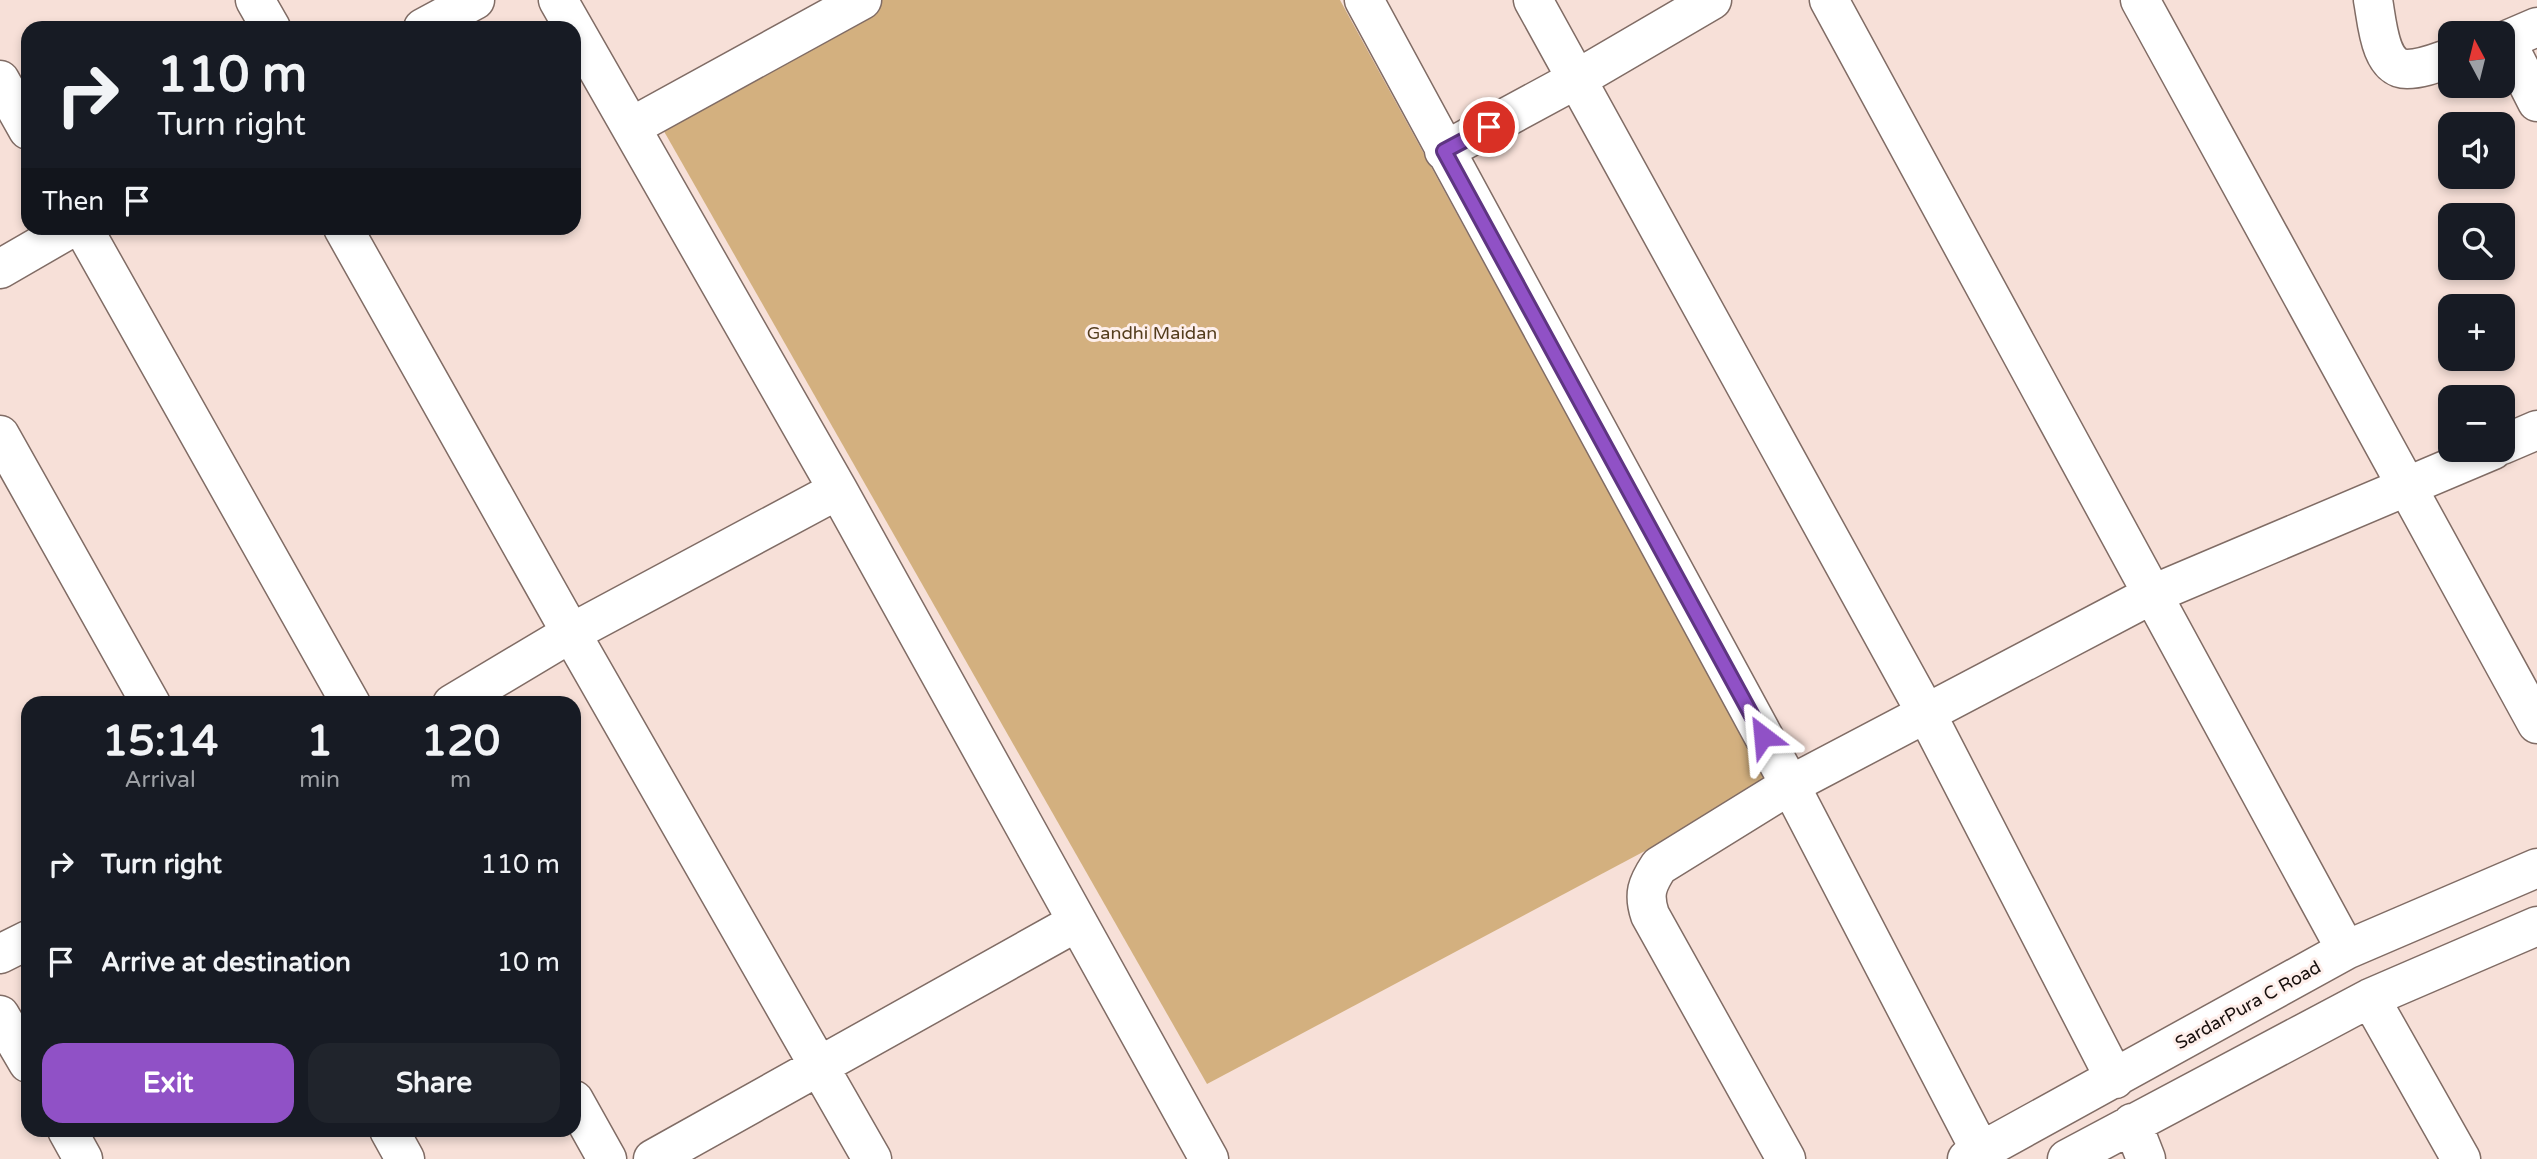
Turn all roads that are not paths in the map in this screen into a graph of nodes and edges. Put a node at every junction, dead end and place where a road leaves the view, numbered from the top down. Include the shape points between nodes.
1 (255, 0) edge
2 (475, 0) edge
3 (558, 0) edge
4 (862, 0) edge
5 (1364, 0) edge
6 (1533, 0) edge
7 (1712, 0) edge
8 (1829, 0) edge
9 (2140, 0) edge
10 (2373, 0) edge
11 (267, 21) edge
12 (437, 21) edge
13 (570, 21) edge
14 (2515, 37) edge
15 (581, 40) edge
16 (2438, 62) edge
17 (1577, 79) junction
18 (0, 80) edge
19 (2537, 102) edge
20 (21, 118) edge
21 (631, 127) junction
22 (1444, 151) junction
23 (59, 235) edge
24 (87, 235) edge
25 (348, 235) edge
26 (0, 269) edge
27 (2537, 430) edge
28 (0, 435) edge
29 (2515, 440) edge
30 (2466, 462) edge
31 (2407, 488) junction
32 (838, 490) junction
33 (2153, 594) junction
34 (571, 633) junction
35 (147, 696) edge
36 (346, 696) edge
37 (465, 696) edge
38 (1926, 713) junction
39 (2537, 724) edge
40 (1790, 785) junction
41 (2537, 868) edge
42 (1077, 922) junction
43 (2537, 926) edge
44 (21, 944) edge
45 (2346, 950) junction
46 (0, 954) edge
47 (2370, 998) junction
48 (0, 1015) edge
49 (21, 1051) edge
50 (819, 1066) junction
51 (2115, 1079) junction
52 (581, 1113) edge
53 (2132, 1122) junction
54 (71, 1137) edge
55 (393, 1137) edge
56 (1974, 1155) edge
57 (83, 1159) edge
58 (405, 1159) edge
59 (607, 1159) edge
60 (653, 1159) edge
61 (872, 1159) edge
62 (1209, 1159) edge
63 (1786, 1159) edge
64 (2067, 1159) edge
65 (2146, 1159) edge
66 (2461, 1159) edge

1 - 11 street
2 - 12 street
3 - 13 street
4 - 21 street
5 - 22 street
6 - 17 street
7 - 17 street
8 - 33 street
9 - 31 street
10 - 16 street via 2382,43 2393,65 2418,68
14 - 19 street
15 - 21 street
17 - 22 street
17 - 38 street
18 - 20 street
21 - 32 street
22 - 40 street
23 - 26 street
24 - 36 street
25 - 34 street
27 - 29 street
28 - 35 street
30 - 31 street
31 - 33 street
31 - 39 street
32 - 34 street
32 - 42 street
33 - 38 street
33 - 45 street
34 - 37 street
34 - 50 street
38 - 40 street
38 - 51 street
40 - 56 street
40 - 63 street via 1659,866 1647,883 1645,900 1656,928
41 - 45 street, SardarPura C Road
42 - 50 street
42 - 62 street
43 - 47 street
44 - 46 street
45 - 51 street, SardarPura C Road
47 - 53 street
47 - 66 street
48 - 49 street
50 - 60 street
50 - 61 street
51 - 56 street, SardarPura C Road
52 - 59 street
53 - 64 street
53 - 65 street
54 - 57 street
55 - 58 street

